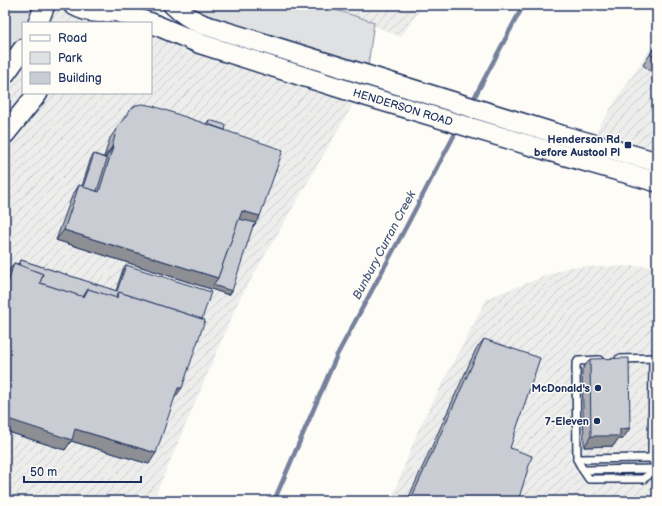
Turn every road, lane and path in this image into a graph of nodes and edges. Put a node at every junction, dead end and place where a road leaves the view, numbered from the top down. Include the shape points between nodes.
1 (45, 5) edge
2 (73, 5) edge
3 (173, 5) edge
4 (108, 13) edge
5 (38, 22) edge
6 (147, 22) edge
7 (152, 23) edge
8 (152, 34) edge
9 (201, 44) junction
10 (22, 50) edge
11 (5, 74) edge
12 (28, 94) edge
13 (37, 94) edge
14 (5, 133) edge
15 (657, 162) edge
16 (657, 182) edge
17 (655, 358) edge
18 (606, 360) edge
19 (613, 360) edge
20 (652, 458) junction
21 (577, 459) junction
22 (657, 469) edge

1 - 5 main road
2 - 4 main road, HENDERSON ROAD via 88,12
3 - 15 main road, HENDERSON ROAD via 194,21 561,135
4 - 6 main road, HENDERSON ROAD
7 - 9 main road, HENDERSON ROAD
8 - 9 main road
9 - 16 main road, HENDERSON ROAD via 358,94
10 - 11 main road
12 - 14 main road
13 - 14 main road
17 - 19 lane
17 - 20 lane
18 - 21 lane via 582,360 576,365
20 - 21 lane
20 - 22 lane
21 - 22 lane via 583,470

